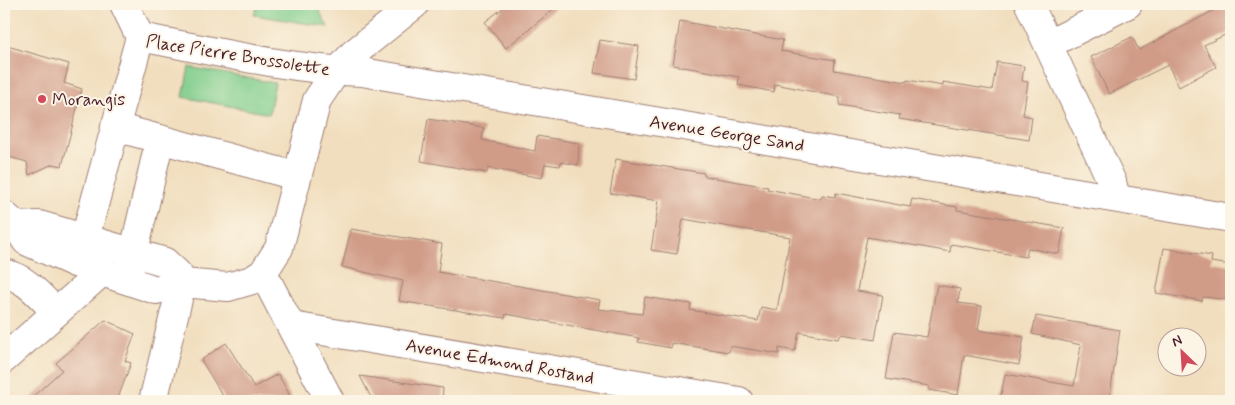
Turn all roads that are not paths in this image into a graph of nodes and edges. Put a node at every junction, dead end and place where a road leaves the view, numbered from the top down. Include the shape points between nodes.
1 (124, 4) edge
2 (414, 4) edge
3 (1029, 4) edge
4 (1128, 4) edge
5 (140, 37) junction
6 (1049, 44) junction
7 (338, 71) junction
8 (115, 128) junction
9 (160, 139) junction
10 (296, 176) junction
11 (1116, 198) junction
12 (1231, 218) edge
13 (10, 221) edge
14 (85, 238) junction
15 (119, 262) junction
16 (4, 273) edge
17 (263, 273) junction
18 (182, 283) junction
19 (56, 312) junction
20 (292, 326) junction
21 (4, 359) edge
22 (153, 401) edge
23 (330, 401) edge
24 (739, 401) edge

1 - 5 street
2 - 7 street via 362,46
3 - 6 street
4 - 6 street
5 - 7 street, Place Pierre Brossolette
5 - 8 street, Place Pierre Brossolette
6 - 11 street via 1112,182
7 - 10 street via 314,108
7 - 11 street, Avenue George Sand via 362,72
8 - 9 street
8 - 14 street, Place Pierre Brossolette
9 - 10 street
9 - 15 street
10 - 17 street via 279,248
11 - 12 street, Avenue George Sand
13 - 14 street via 39,225
13 - 15 street via 26,241 75,263
14 - 15 street
15 - 18 street via 165,262 178,274
15 - 19 street
16 - 19 street via 17,276
17 - 18 street via 228,287
17 - 20 street
18 - 22 street
19 - 21 street
20 - 23 street
20 - 24 street, Avenue Edmond Rostand

